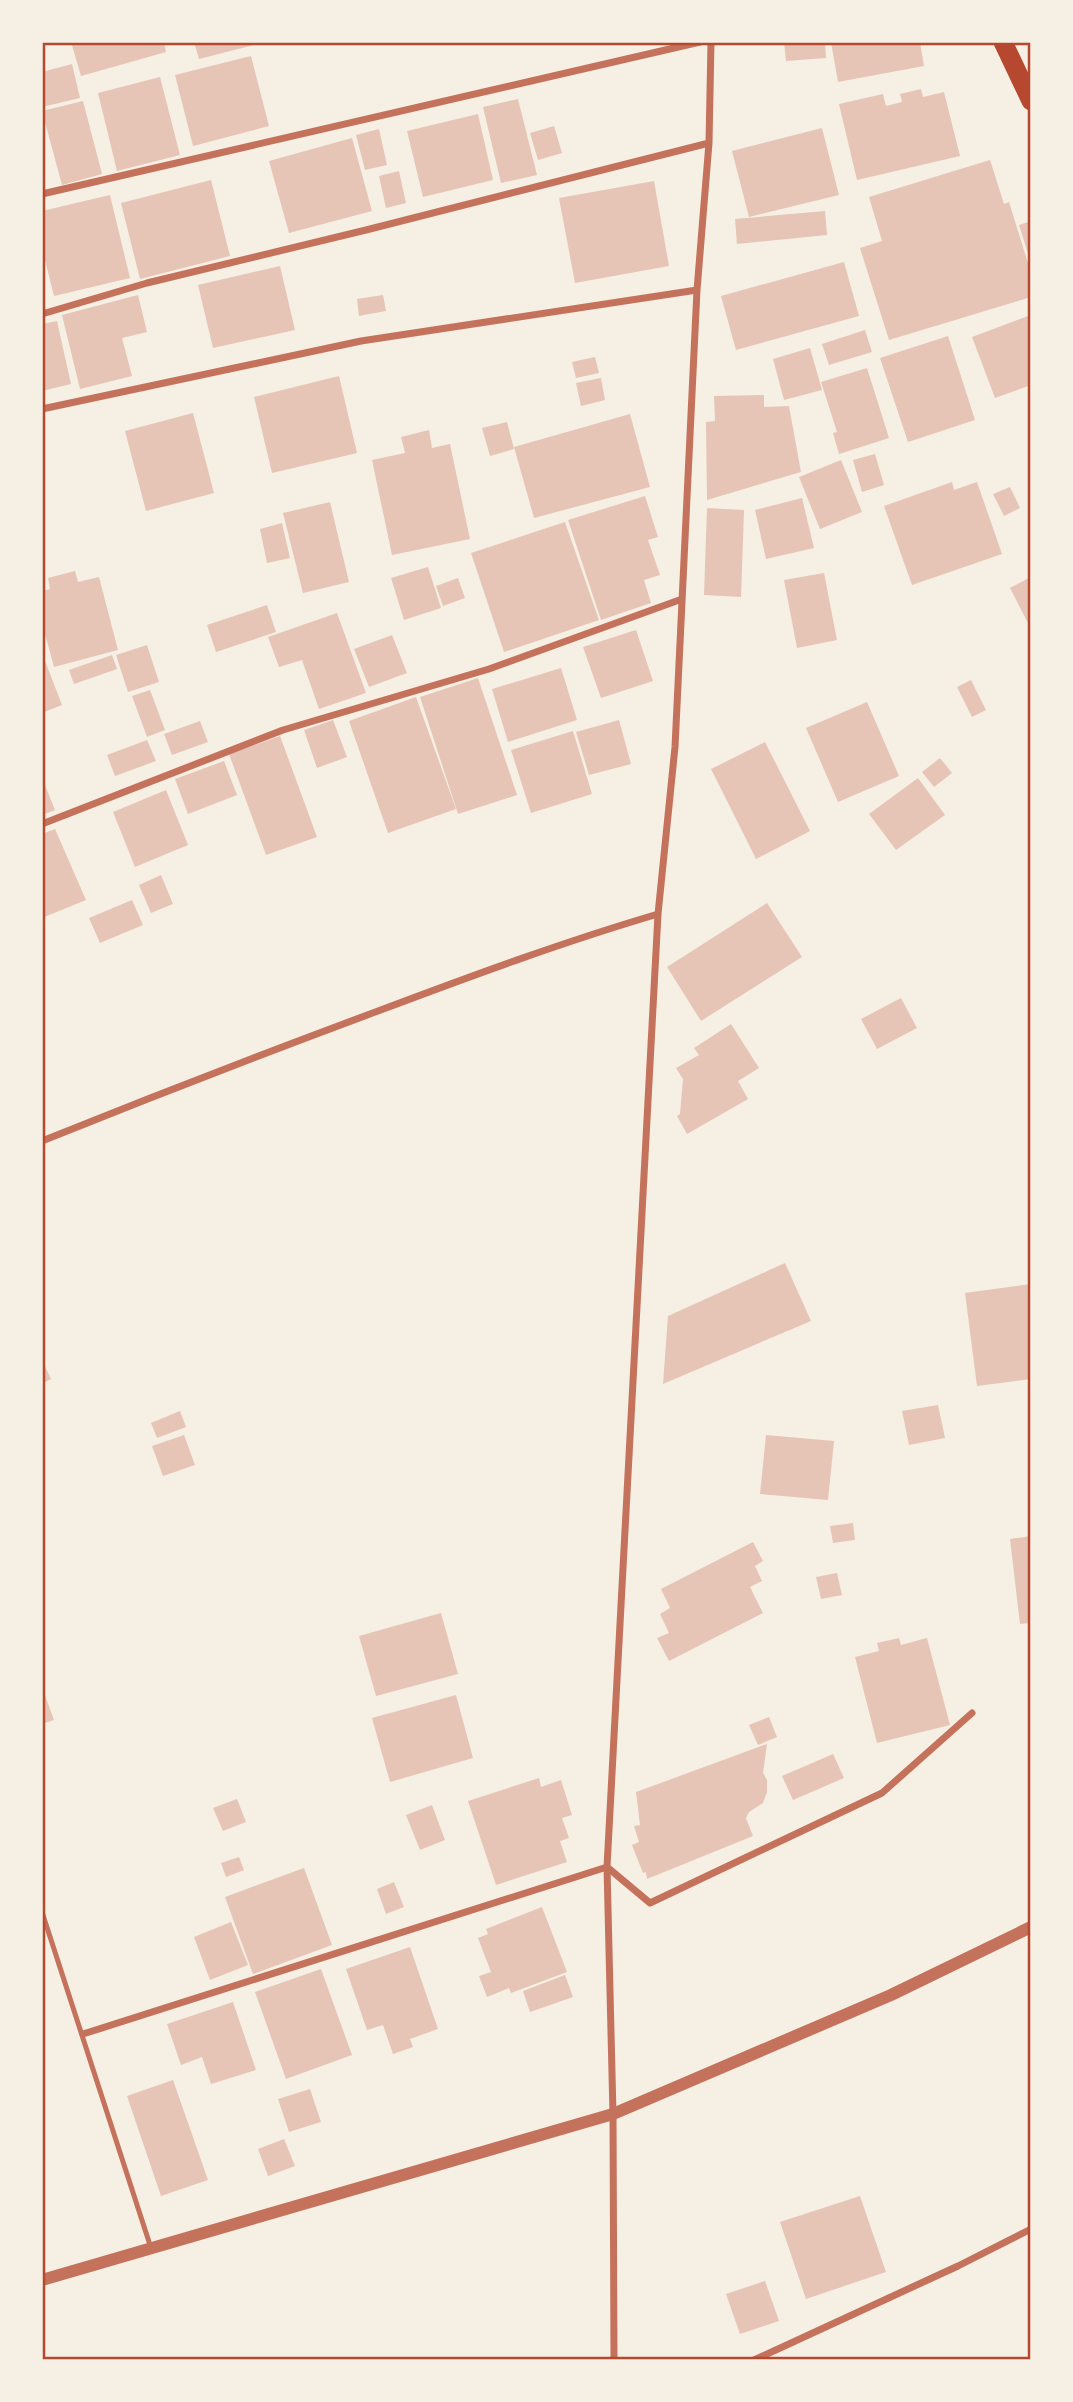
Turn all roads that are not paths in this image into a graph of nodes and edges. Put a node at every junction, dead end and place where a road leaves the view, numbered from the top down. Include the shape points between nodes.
1 (700, 42) edge
2 (710, 42) edge
3 (1003, 42) edge
4 (1031, 100) edge
5 (709, 143) junction
6 (42, 194) edge
7 (697, 290) junction
8 (42, 314) edge
9 (42, 409) edge
10 (682, 599) junction
11 (42, 824) edge
12 (658, 914) junction
13 (42, 1140) edge
14 (972, 1713) dead end
15 (607, 1867) junction
16 (42, 1912) edge
17 (1031, 1927) edge
18 (82, 2034) junction
19 (613, 2114) junction
20 (1031, 2230) edge
21 (151, 2249) junction
22 (42, 2280) edge
23 (614, 2360) edge
24 (754, 2360) edge

1 - 6 street
2 - 5 street
3 - 4 highway
5 - 7 street
5 - 8 street via 147,283
7 - 9 street via 361,341
7 - 10 street
10 - 11 street via 489,669 283,730
10 - 12 street via 675,747
12 - 13 street via 488,970
12 - 15 street
14 - 15 street via 882,1793 650,1903
15 - 18 street
15 - 19 street
16 - 18 lane
17 - 19 street via 891,1995
18 - 21 lane
19 - 21 street
19 - 23 street
20 - 24 street
21 - 22 street

